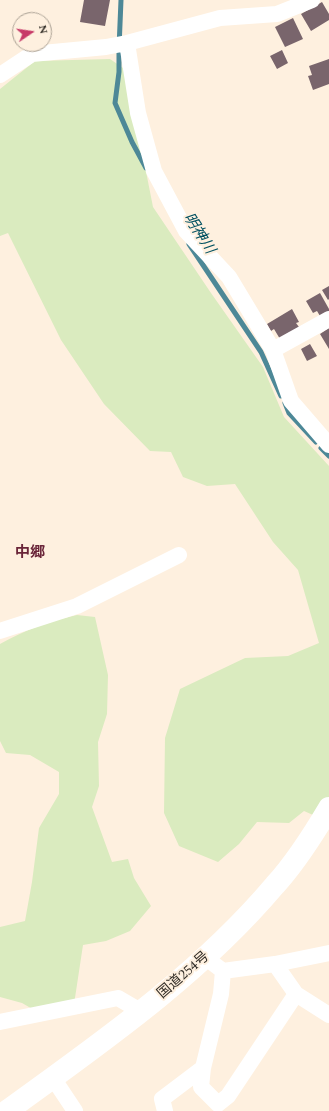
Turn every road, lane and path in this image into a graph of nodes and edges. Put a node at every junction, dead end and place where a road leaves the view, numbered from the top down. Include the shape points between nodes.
1 (312, 0) edge
2 (117, 45) junction
3 (0, 75) edge
4 (329, 319) edge
5 (273, 350) junction
6 (329, 445) edge
7 (179, 555) dead end
8 (0, 631) edge
9 (329, 808) edge
10 (329, 953) edge
11 (206, 958) junction
12 (275, 964) junction
13 (223, 971) junction
14 (296, 994) junction
15 (142, 1012) junction
16 (329, 1015) edge
17 (0, 1022) edge
18 (204, 1068) junction
19 (53, 1078) junction
20 (7, 1111) edge
21 (75, 1111) edge
22 (165, 1111) edge

1 - 2 street via 277,14 220,18
2 - 3 street via 32,54
2 - 5 street via 154,171 186,231 229,277
4 - 5 street
5 - 6 street via 291,402
7 - 8 street via 77,606
9 - 11 highway, 国道254号 via 276,885
10 - 12 street
11 - 13 street
11 - 15 highway, 国道254号
12 - 13 street
12 - 14 street
13 - 18 street via 221,994
14 - 16 street
14 - 18 street via 228,1096 218,1104 201,1087
15 - 17 street via 118,998
15 - 19 highway, 国道254号
18 - 22 street via 162,1099
19 - 20 highway, 国道254号
19 - 21 street

